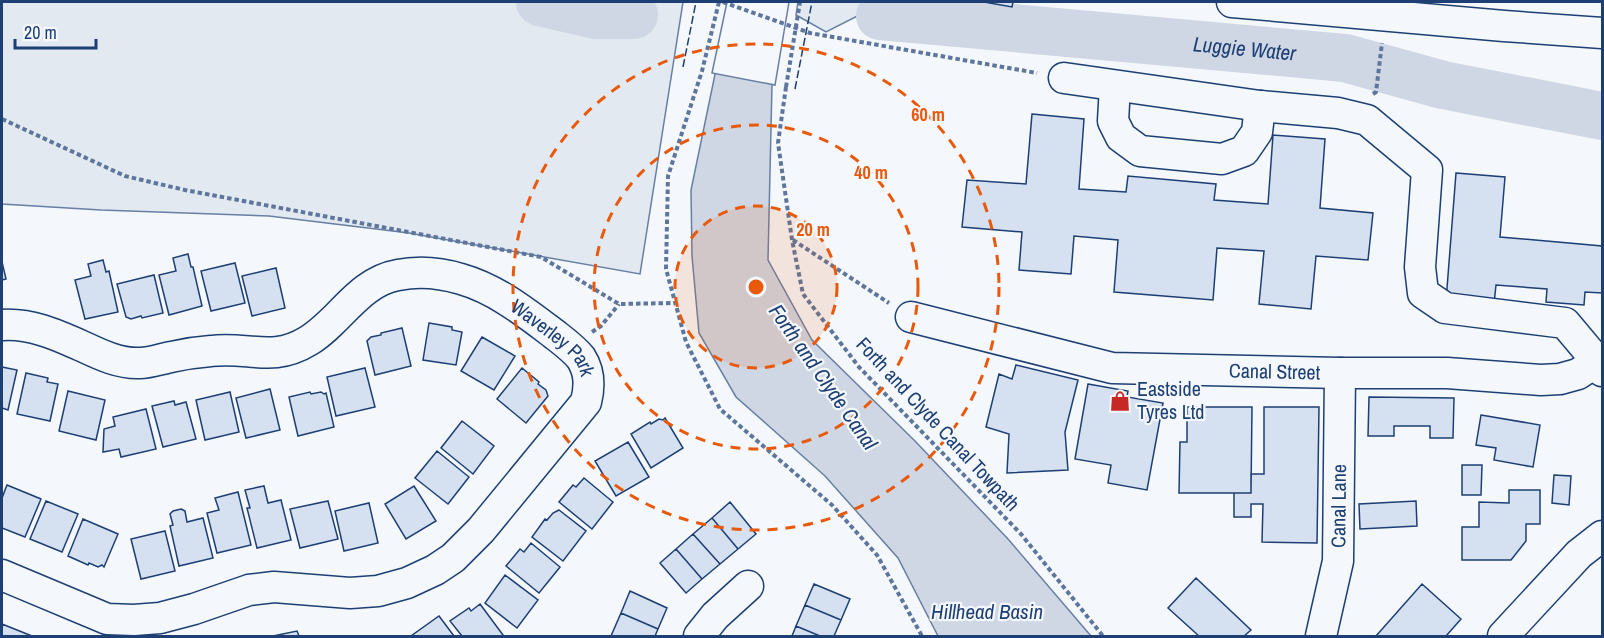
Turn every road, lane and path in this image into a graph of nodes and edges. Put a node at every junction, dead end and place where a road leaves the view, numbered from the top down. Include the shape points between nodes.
1 (721, 2) edge
2 (800, 2) edge
3 (1244, 2) edge
4 (1507, 14) edge
5 (1602, 33) edge
6 (1382, 41) dead end
7 (1064, 78) joint
8 (1115, 86) junction
9 (1376, 92) dead end
10 (1260, 106) junction
11 (2, 119) edge
12 (792, 240) junction
13 (675, 303) junction
14 (619, 304) junction
15 (911, 318) joint
16 (2, 325) edge
17 (569, 346) junction
18 (1601, 363) edge
19 (1340, 373) junction
20 (1602, 536) edge
21 (2, 574) edge
22 (748, 586) dead end
23 (104, 628) edge
24 (699, 636) edge
25 (922, 636) edge
26 (1103, 636) edge
27 (1321, 636) edge
28 (1503, 636) edge

1 - 7 path via 810,33
1 - 13 path via 668,176 666,269
2 - 12 path, Forth and Clyde Canal Towpath, bridge via 778,143
3 - 4 street
4 - 5 street
6 - 9 path
7 - 8 street
8 - 10 street
8 - 10 street via 1113,121 1121,137 1140,151 1222,159 1244,151 1257,132
10 - 18 street via 1338,113 1367,120 1427,170 1420,267 1423,293 1445,308 1565,323
11 - 14 path via 124,176 542,257
12 - 15 path
12 - 26 path, Forth and Clyde Canal Towpath via 803,294 859,367 1021,534
13 - 14 path
13 - 25 path via 686,342 720,409 832,504 877,555
14 - 17 path via 601,326
15 - 19 street, Canal Street via 1112,368
16 - 17 street, Waverley Park via 35,327 106,357 140,363 214,350 276,353 309,341 381,280 429,273 481,286 504,298
17 - 23 street, Waverley Park via 589,376 586,402 481,530 435,570 378,591 350,593 274,587 249,590 160,618
18 - 19 street, Canal Street via 1578,374 1541,380 1447,373
19 - 27 street, Canal Lane via 1338,561
20 - 28 street via 1579,554
21 - 23 street, Waverley Park
22 - 24 street

